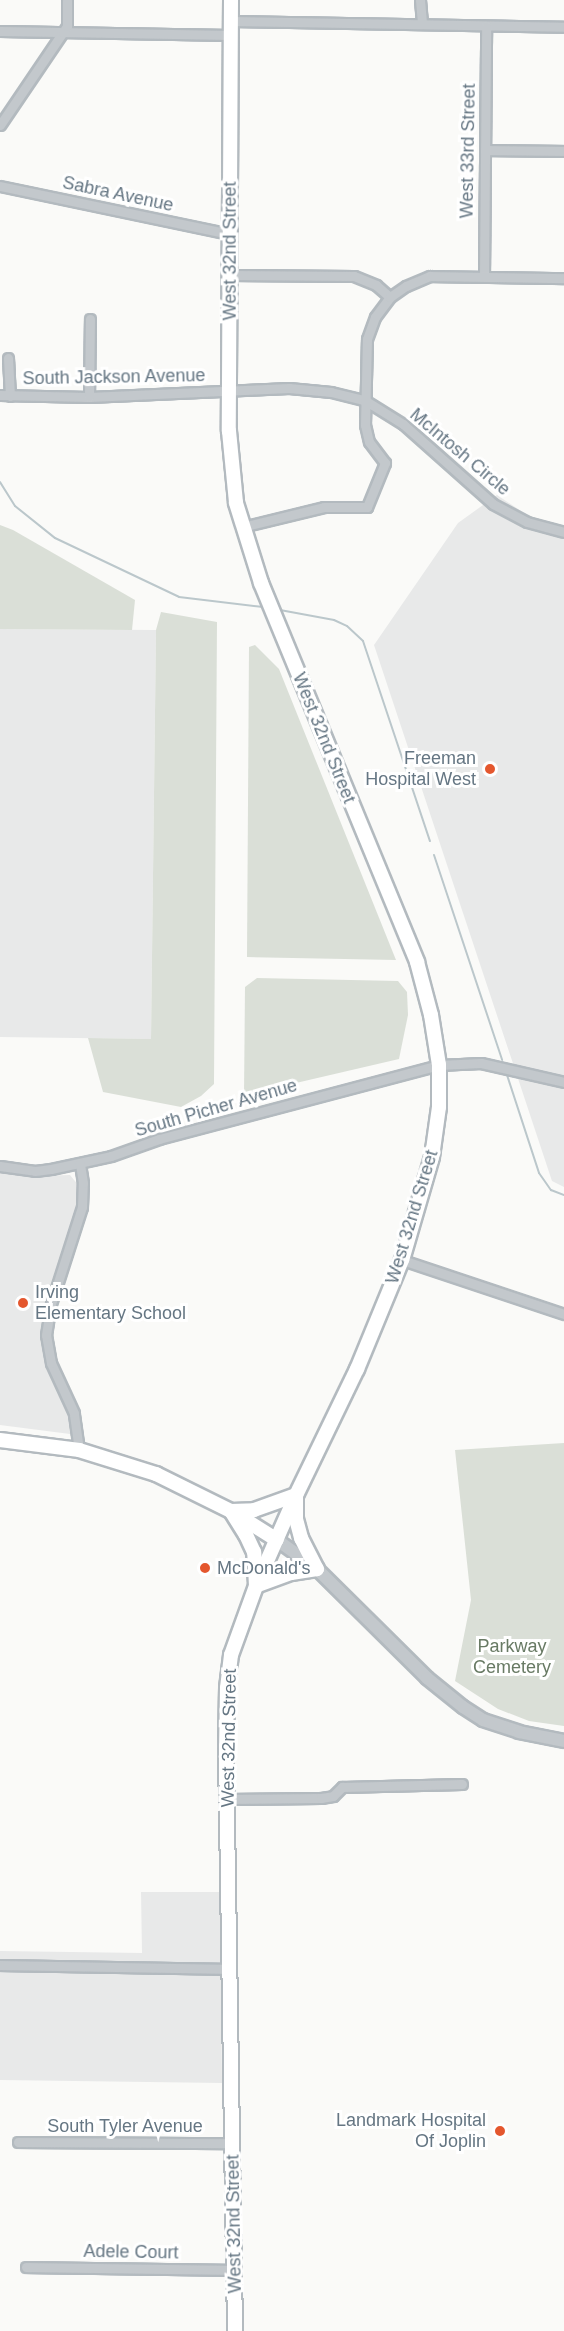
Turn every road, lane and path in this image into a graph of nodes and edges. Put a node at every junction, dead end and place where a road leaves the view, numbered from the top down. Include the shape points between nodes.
1 (67, 0) edge
2 (231, 0) edge
3 (420, 0) edge
4 (231, 21) junction
5 (422, 24) junction
6 (486, 26) junction
7 (564, 27) edge
8 (0, 31) edge
9 (63, 32) junction
10 (231, 35) junction
11 (0, 125) edge
12 (484, 150) junction
13 (564, 151) edge
14 (0, 186) edge
15 (230, 234) junction
16 (230, 275) junction
17 (484, 276) junction
18 (564, 278) edge
19 (390, 297) junction
20 (90, 319) dead end
21 (8, 358) dead end
22 (229, 390) junction
23 (0, 395) edge
24 (10, 396) junction
25 (89, 397) junction
26 (366, 401) junction
27 (242, 527) junction
28 (564, 532) edge
29 (439, 1065) junction
30 (564, 1082) edge
31 (80, 1163) junction
32 (0, 1166) edge
33 (402, 1260) junction
34 (564, 1314) edge
35 (0, 1440) edge
36 (79, 1450) junction
37 (296, 1495) junction
38 (231, 1511) junction
39 (277, 1540) junction
40 (317, 1569) junction
41 (256, 1586) junction
42 (564, 1741) edge
43 (462, 1784) dead end
44 (227, 1799) junction
45 (0, 1965) edge
46 (230, 1969) junction
47 (18, 2142) dead end
48 (233, 2144) junction
49 (26, 2267) dead end
50 (235, 2270) junction
51 (235, 2331) edge

1 - 9 street via 67,26
2 - 4 main road, West 32nd Street
3 - 5 street
4 - 5 street
4 - 10 main road, West 32nd Street
5 - 6 street
6 - 7 street
6 - 12 street, West 33rd Street
8 - 9 street
9 - 10 street
9 - 11 street
10 - 15 main road, West 32nd Street
12 - 13 street
12 - 17 street, West 33rd Street
14 - 15 street, Sabra Avenue
15 - 16 main road, West 32nd Street
16 - 19 street via 354,276 376,285
16 - 22 main road, West 32nd Street
17 - 18 street
17 - 19 street via 430,276
19 - 26 street via 375,316 366,339
20 - 25 street
21 - 24 street
22 - 25 street, South Jackson Avenue
22 - 26 street, McIntosh Circle via 314,389
22 - 27 main road, West 32nd Street via 229,454
23 - 24 street, South Jackson Avenue
24 - 25 street, South Jackson Avenue
26 - 27 street via 369,442 385,463 367,507 324,507
26 - 28 street, McIntosh Circle via 403,424 493,504 526,522
27 - 29 main road, West 32nd Street via 261,583 417,962
29 - 30 street via 481,1063
29 - 31 street, South Picher Avenue
29 - 33 main road, West 32nd Street via 439,1107 432,1157
31 - 32 street, South Picher Avenue via 35,1171
31 - 36 street via 82,1207 51,1304 46,1335 51,1363 74,1413
33 - 34 street
33 - 37 main road, West 32nd Street via 357,1369
35 - 36 main road
36 - 38 main road via 156,1474
37 - 38 main road via 254,1510
37 - 39 main road, West 32nd Street
37 - 40 main road via 301,1538
38 - 39 main road
38 - 41 main road via 254,1552
39 - 40 street
39 - 41 main road, West 32nd Street
40 - 41 main road via 291,1573
40 - 42 street via 427,1678 462,1707 483,1720
41 - 44 main road, West 32nd Street via 230,1659
43 - 44 street via 342,1787 333,1796 321,1798
44 - 46 main road, West 32nd Street
45 - 46 street
46 - 48 main road, West 32nd Street
47 - 48 street, South Tyler Avenue
48 - 50 main road, West 32nd Street
49 - 50 street, Adele Court
50 - 51 main road, West 32nd Street

